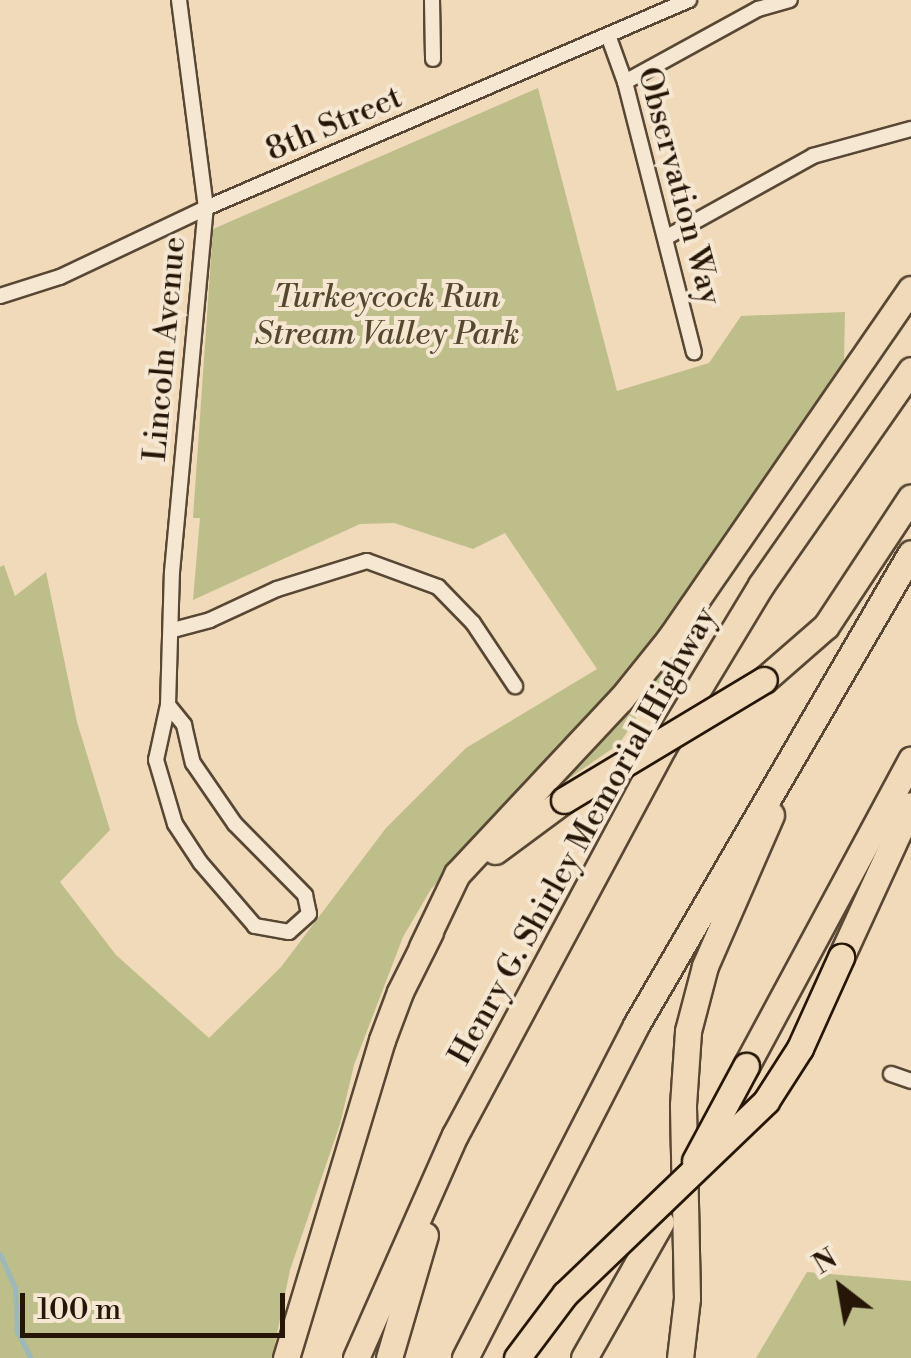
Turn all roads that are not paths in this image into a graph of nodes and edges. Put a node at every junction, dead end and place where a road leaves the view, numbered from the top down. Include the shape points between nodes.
1 (179, 0) edge
2 (432, 0) edge
3 (689, 0) edge
4 (790, 0) edge
5 (608, 35) junction
6 (433, 58) dead end
7 (625, 82) junction
8 (911, 129) edge
9 (206, 208) junction
10 (666, 238) junction
11 (911, 290) edge
12 (0, 296) edge
13 (694, 352) dead end
14 (911, 370) edge
15 (911, 497) edge
16 (911, 553) edge
17 (173, 630) junction
18 (515, 686) dead end
19 (168, 704) junction
20 (820, 704) junction
21 (911, 760) edge
22 (911, 805) edge
23 (422, 947) junction
24 (891, 1074) dead end
25 (911, 1081) edge
26 (455, 1135) junction
27 (286, 1358) edge
28 (356, 1358) edge
29 (390, 1358) edge
30 (465, 1358) edge
31 (517, 1358) edge
32 (584, 1358) edge
33 (680, 1358) edge

1 - 9 street, Lincoln Avenue
2 - 6 street
3 - 5 street, 8th Street
4 - 7 street via 758,10
5 - 7 street, Observation Way
5 - 9 street, 8th Street
7 - 10 street, Observation Way
8 - 10 street via 813,156
9 - 12 street, 8th Street via 60,276
9 - 17 street, Lincoln Avenue via 172,572
10 - 13 street, Observation Way
11 - 23 highway via 670,638 458,874
14 - 26 highway, Henry G. Shirley Memorial Highway via 688,702
15 - 23 highway, bridge via 826,626 764,680 564,800 488,856
16 - 20 highway
17 - 18 street via 367,562 438,587
17 - 19 street, Lincoln Avenue
19 - 19 street, Lincoln Avenue via 156,760 175,824 255,926 289,932 309,914 305,895 235,824 193,763 184,726
20 - 30 highway via 636,1025
20 - 33 highway via 705,966 688,1031 682,1105 688,1298
21 - 32 highway, bridge
22 - 31 highway, bridge via 800,1048 766,1100 565,1294
23 - 27 highway via 382,1040
24 - 25 street
26 - 28 highway, Henry G. Shirley Memorial Highway
26 - 29 highway

